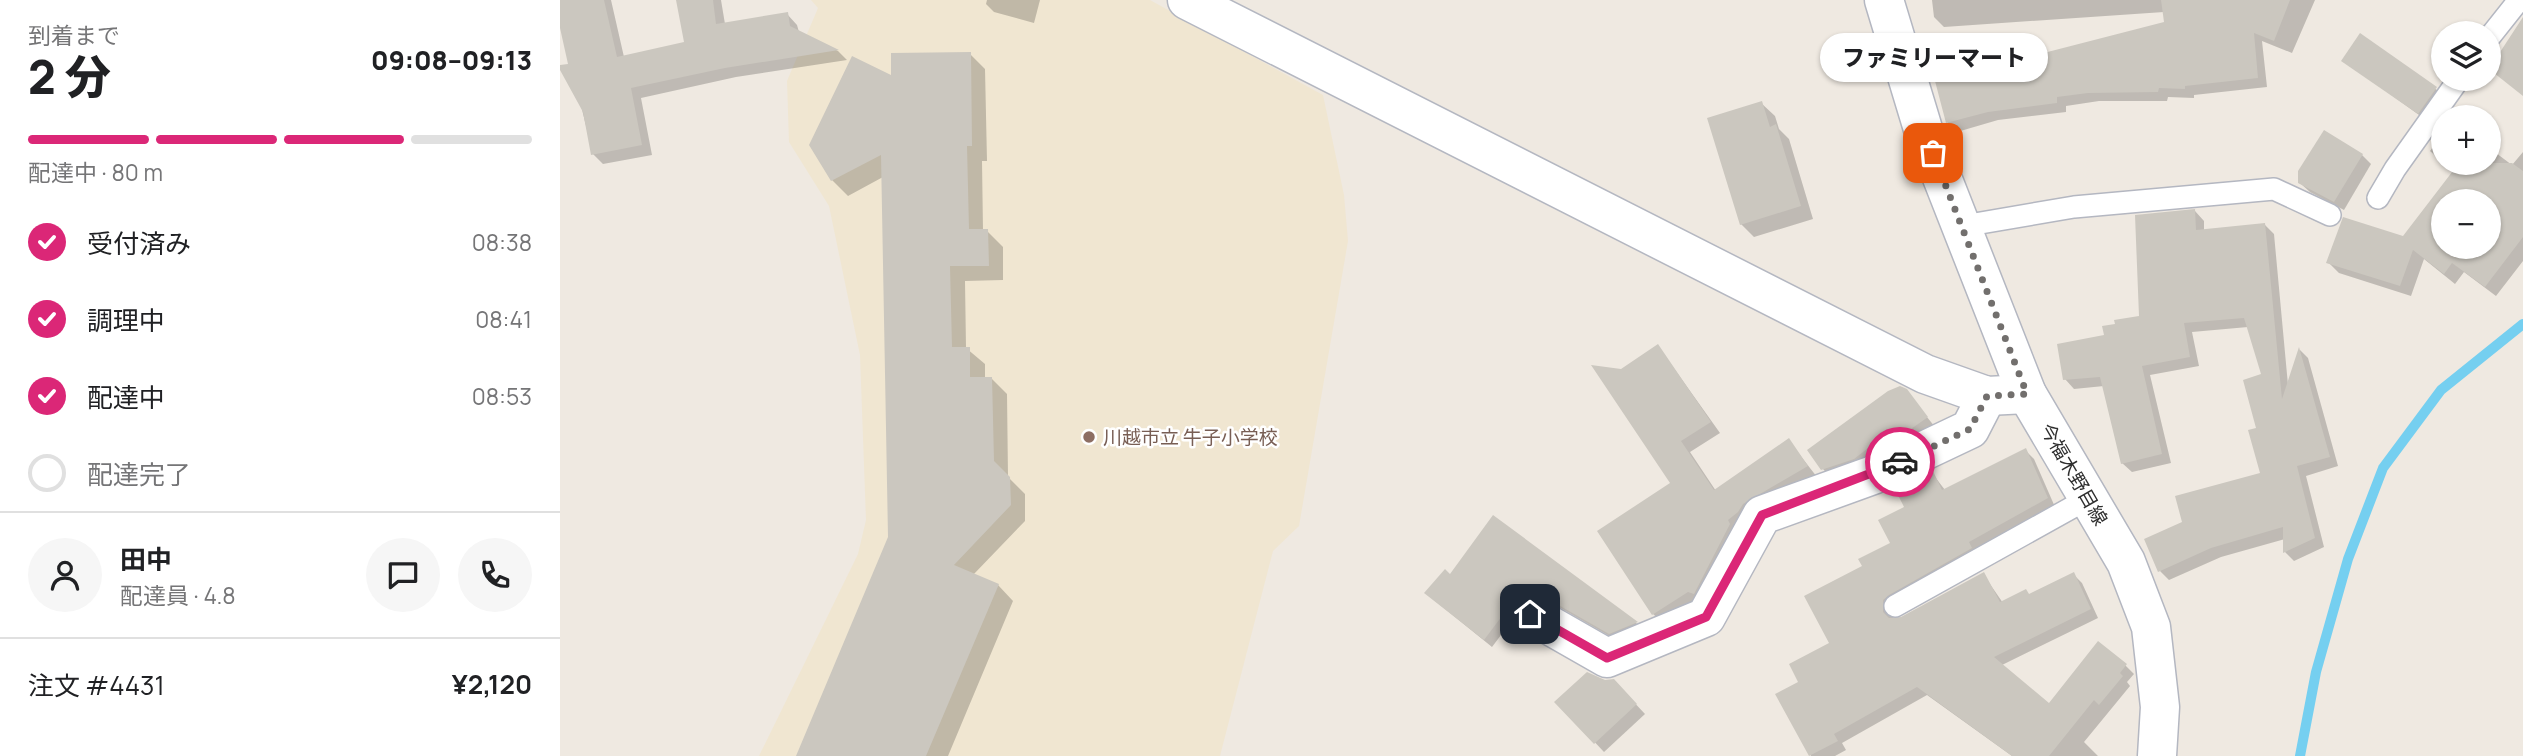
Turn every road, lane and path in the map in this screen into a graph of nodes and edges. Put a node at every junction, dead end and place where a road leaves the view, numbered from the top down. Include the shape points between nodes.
1 (1187, 0) edge
2 (1884, 0) edge
3 (2519, 0) edge
4 (2501, 23) edge
5 (2450, 91) edge
6 (2378, 198) dead end
7 (2330, 215) dead end
8 (1963, 226) junction
9 (2027, 394) junction
10 (1987, 396) junction
11 (2089, 498) junction
12 (1895, 606) dead end
13 (1530, 614) dead end
14 (2157, 756) edge

1 - 10 street via 1925,374
2 - 8 street, 今福木野目線 via 1923,129
3 - 4 lane
5 - 6 lane
7 - 8 lane via 2274,190 2260,190 2074,207
8 - 9 street, 今福木野目線
9 - 10 street
9 - 11 street, 今福木野目線
10 - 13 street via 1970,429 1873,475 1762,515 1706,617 1607,658
11 - 12 lane
11 - 14 street, 今福木野目線 via 2126,562 2151,627 2160,707

